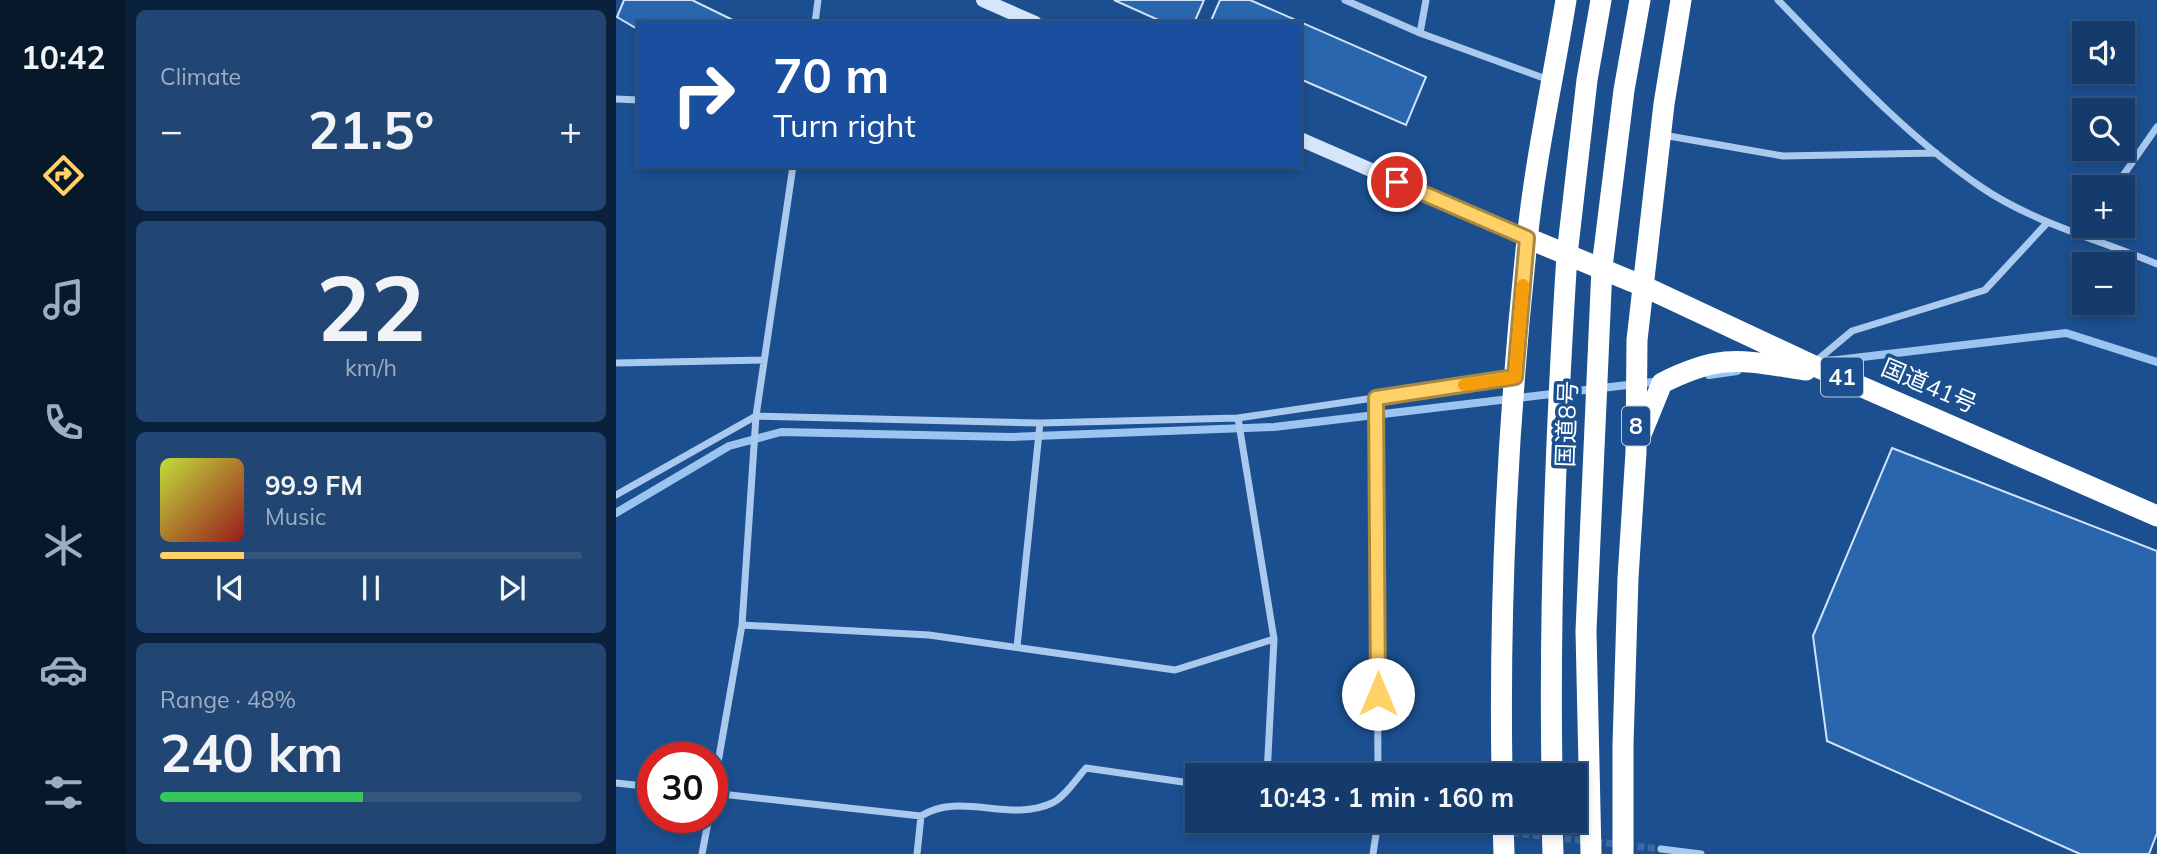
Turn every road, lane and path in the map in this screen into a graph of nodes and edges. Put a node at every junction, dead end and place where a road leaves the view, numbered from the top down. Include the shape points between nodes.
1 (818, 0) edge
2 (983, 0) edge
3 (1345, 0) edge
4 (1426, 0) edge
5 (1566, 0) edge
6 (1601, 0) edge
7 (1640, 0) edge
8 (1681, 0) edge
9 (1778, 0) edge
10 (815, 21) edge
11 (1030, 21) edge
12 (1420, 33) junction
13 (1553, 82) junction
14 (616, 99) edge
15 (637, 100) edge
16 (2157, 127) edge
17 (1660, 135) junction
18 (1302, 140) edge
19 (1937, 153) junction
20 (793, 168) edge
21 (2123, 175) edge
22 (2047, 223) junction
23 (2072, 230) edge
24 (1527, 238) junction
25 (2094, 238) edge
26 (2157, 264) edge
27 (1643, 286) junction
28 (764, 360) junction
29 (616, 363) edge
30 (1812, 365) junction
31 (1833, 374) junction
32 (1515, 377) junction
33 (1376, 398) junction
34 (755, 416) junction
35 (1238, 418) junction
36 (1040, 423) junction
37 (1636, 452) junction
38 (616, 495) edge
39 (2157, 516) edge
40 (742, 625) junction
41 (1274, 639) junction
42 (1017, 646) junction
43 (721, 742) edge
44 (1268, 763) edge
45 (1378, 763) edge
46 (1502, 763) edge
47 (1552, 763) edge
48 (1185, 782) edge
49 (616, 783) edge
50 (637, 785) edge
51 (728, 797) edge
52 (920, 816) junction
53 (706, 833) edge
54 (1376, 833) edge
55 (1503, 833) edge
56 (1552, 833) edge
57 (1661, 849) dead end
58 (702, 854) edge
59 (917, 854) edge
60 (1373, 854) edge
61 (1504, 854) edge
62 (1553, 854) edge
63 (1591, 854) edge
64 (1623, 854) edge
65 (1701, 854) edge

1 - 10 street
2 - 11 main road
3 - 12 street
4 - 12 street
5 - 13 highway
6 - 47 highway, 国道8号, bridge via 1570,228 1561,351 1550,626
7 - 63 highway, 国道8号 / 8, bridge via 1602,267 1586,631
8 - 17 highway, 8
9 - 19 street
12 - 13 street
13 - 24 highway
14 - 15 street
16 - 21 street
17 - 19 street via 1783,156
17 - 27 highway, 8
18 - 24 main road
19 - 22 street via 1983,188
20 - 28 street
22 - 23 street
22 - 30 street via 1985,290 1852,331
24 - 27 highway, 国道41号 / 41
24 - 32 highway
25 - 26 street
27 - 30 highway, 国道41号 / 41
27 - 37 highway, 8 via 1637,340
28 - 29 street
28 - 34 street
30 - 31 highway, 国道41号 / 41
31 - 37 highway via 1731,359 1694,367 1662,383
31 - 39 highway, 国道41号 / 41
32 - 33 street
32 - 46 highway via 1504,529
33 - 35 street
33 - 45 street
34 - 36 street
34 - 38 street
34 - 40 street
35 - 36 street
35 - 41 street
36 - 42 street
37 - 64 highway, 8 via 1627,592
40 - 42 street via 929,635
40 - 43 street
41 - 42 street via 1175,670
41 - 44 street
48 - 52 street via 1086,768 1054,803 1020,810 936,805
49 - 50 street
51 - 52 street
52 - 59 street
53 - 58 street
54 - 60 street
55 - 61 highway
56 - 62 highway, bridge
57 - 65 street

